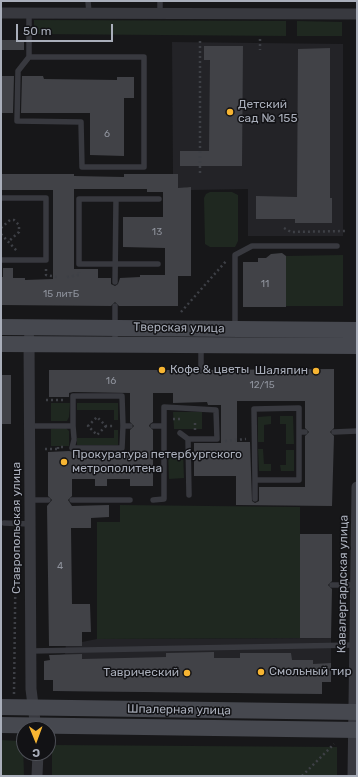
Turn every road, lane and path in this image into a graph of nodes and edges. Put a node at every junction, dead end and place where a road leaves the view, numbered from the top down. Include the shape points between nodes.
1 (88, 1) edge
2 (160, 1) edge
3 (1, 13) edge
4 (29, 13) junction
5 (89, 13) junction
6 (160, 13) junction
7 (357, 14) edge
8 (200, 38) dead end
9 (260, 39) dead end
10 (260, 50) dead end
11 (29, 57) junction
12 (200, 173) dead end
13 (1, 198) edge
14 (116, 199) junction
15 (159, 199) dead end
16 (1, 228) edge
17 (284, 228) dead end
18 (346, 231) dead end
19 (1, 234) edge
20 (8, 242) junction
21 (337, 246) dead end
22 (235, 255) junction
23 (26, 259) junction
24 (1, 260) edge
25 (46, 260) junction
26 (116, 264) junction
27 (158, 264) dead end
28 (57, 277) dead end
29 (116, 282) dead end
30 (115, 306) dead end
31 (181, 312) dead end
32 (1, 327) edge
33 (29, 327) junction
34 (115, 328) junction
35 (235, 329) junction
36 (357, 330) edge
37 (201, 337) junction
38 (1, 344) edge
39 (29, 344) junction
40 (115, 345) junction
41 (235, 345) junction
42 (357, 346) edge
43 (201, 370) dead end
44 (46, 400) dead end
45 (73, 400) junction
46 (30, 426) junction
47 (72, 426) junction
48 (106, 426) joint
49 (122, 426) junction
50 (130, 426) dead end
51 (153, 426) dead end
52 (164, 426) junction
53 (357, 431) edge
54 (334, 432) dead end
55 (180, 433) dead end
56 (254, 438) junction
57 (188, 439) junction
58 (230, 441) dead end
59 (45, 449) dead end
60 (64, 449) dead end
61 (255, 480) junction
62 (357, 487) edge
63 (189, 495) dead end
64 (255, 499) dead end
65 (30, 500) junction
66 (48, 500) dead end
67 (72, 500) dead end
68 (130, 500) dead end
69 (154, 500) dead end
70 (4, 523) dead end
71 (30, 524) junction
72 (357, 537) edge
73 (332, 585) dead end
74 (356, 585) junction
75 (356, 642) edge
76 (31, 651) junction
77 (1, 707) edge
78 (33, 708) junction
79 (355, 712) edge
80 (35, 721) edge
81 (1, 725) edge
82 (16, 726) edge
83 (56, 727) edge
84 (355, 730) edge
85 (335, 742) dead end
86 (38, 761) edge
87 (37, 776) edge
88 (302, 776) edge
89 (353, 776) edge

1 - 5 lane
2 - 6 lane
3 - 4 street
4 - 5 street
4 - 11 lane
5 - 6 street
6 - 7 street
8 - 12 path
9 - 10 path
11 - 11 lane via 18,71 17,121 81,122 82,167 144,167 144,58
13 - 25 lane via 46,198
14 - 15 lane
14 - 26 lane
14 - 26 lane via 78,199 79,264
16 - 20 path via 10,220 19,225 19,232
17 - 18 path via 291,232
19 - 20 path
20 - 23 path
21 - 22 lane via 252,246
22 - 31 path via 227,259
22 - 35 lane
23 - 24 lane
23 - 25 lane
25 - 28 path via 46,275
26 - 27 lane
26 - 29 lane
30 - 34 lane
32 - 33 street, Тверская улица
33 - 34 street, Тверская улица
33 - 39 street, Ставропольская улица
34 - 37 street, Тверская улица
34 - 40 lane
35 - 36 street, Тверская улица
35 - 37 street, Тверская улица
35 - 41 lane
37 - 40 street, Тверская улица
37 - 41 street, Тверская улица
37 - 43 lane
38 - 39 street, Тверская улица
39 - 40 street, Тверская улица
39 - 46 street, Ставропольская улица
41 - 42 street, Тверская улица
44 - 45 path
45 - 47 lane
45 - 49 lane via 73,396 122,396
46 - 47 lane
46 - 65 street, Ставропольская улица
47 - 49 lane via 72,448 122,448
48 - 48 path via 97,417 88,426 97,435
49 - 50 lane
51 - 52 lane
52 - 57 lane via 164,407 201,405 216,410 217,438
52 - 69 lane via 164,500
53 - 54 lane
55 - 57 lane
56 - 58 path
56 - 61 lane
56 - 61 lane via 254,409 299,408 302,432 300,480
57 - 63 lane
59 - 60 path
61 - 64 lane
62 - 72 street, Кавалергардская улица
65 - 66 lane
65 - 71 street, Ставропольская улица
67 - 68 lane
70 - 71 lane
71 - 76 street, Ставропольская улица
72 - 74 street, Кавалергардская улица
73 - 74 lane
74 - 75 street, Кавалергардская улица
75 - 76 lane
75 - 79 street, Кавалергардская улица
76 - 78 street, Ставропольская улица
77 - 78 street, Шпалерная улица
78 - 79 street, Шпалерная улица
78 - 80 street, Ставропольская улица
79 - 84 street, Кавалергардская улица
81 - 82 street, Шпалерная улица
83 - 84 street, Шпалерная улица
84 - 89 street, Кавалергардская улица
85 - 88 path
86 - 87 street

